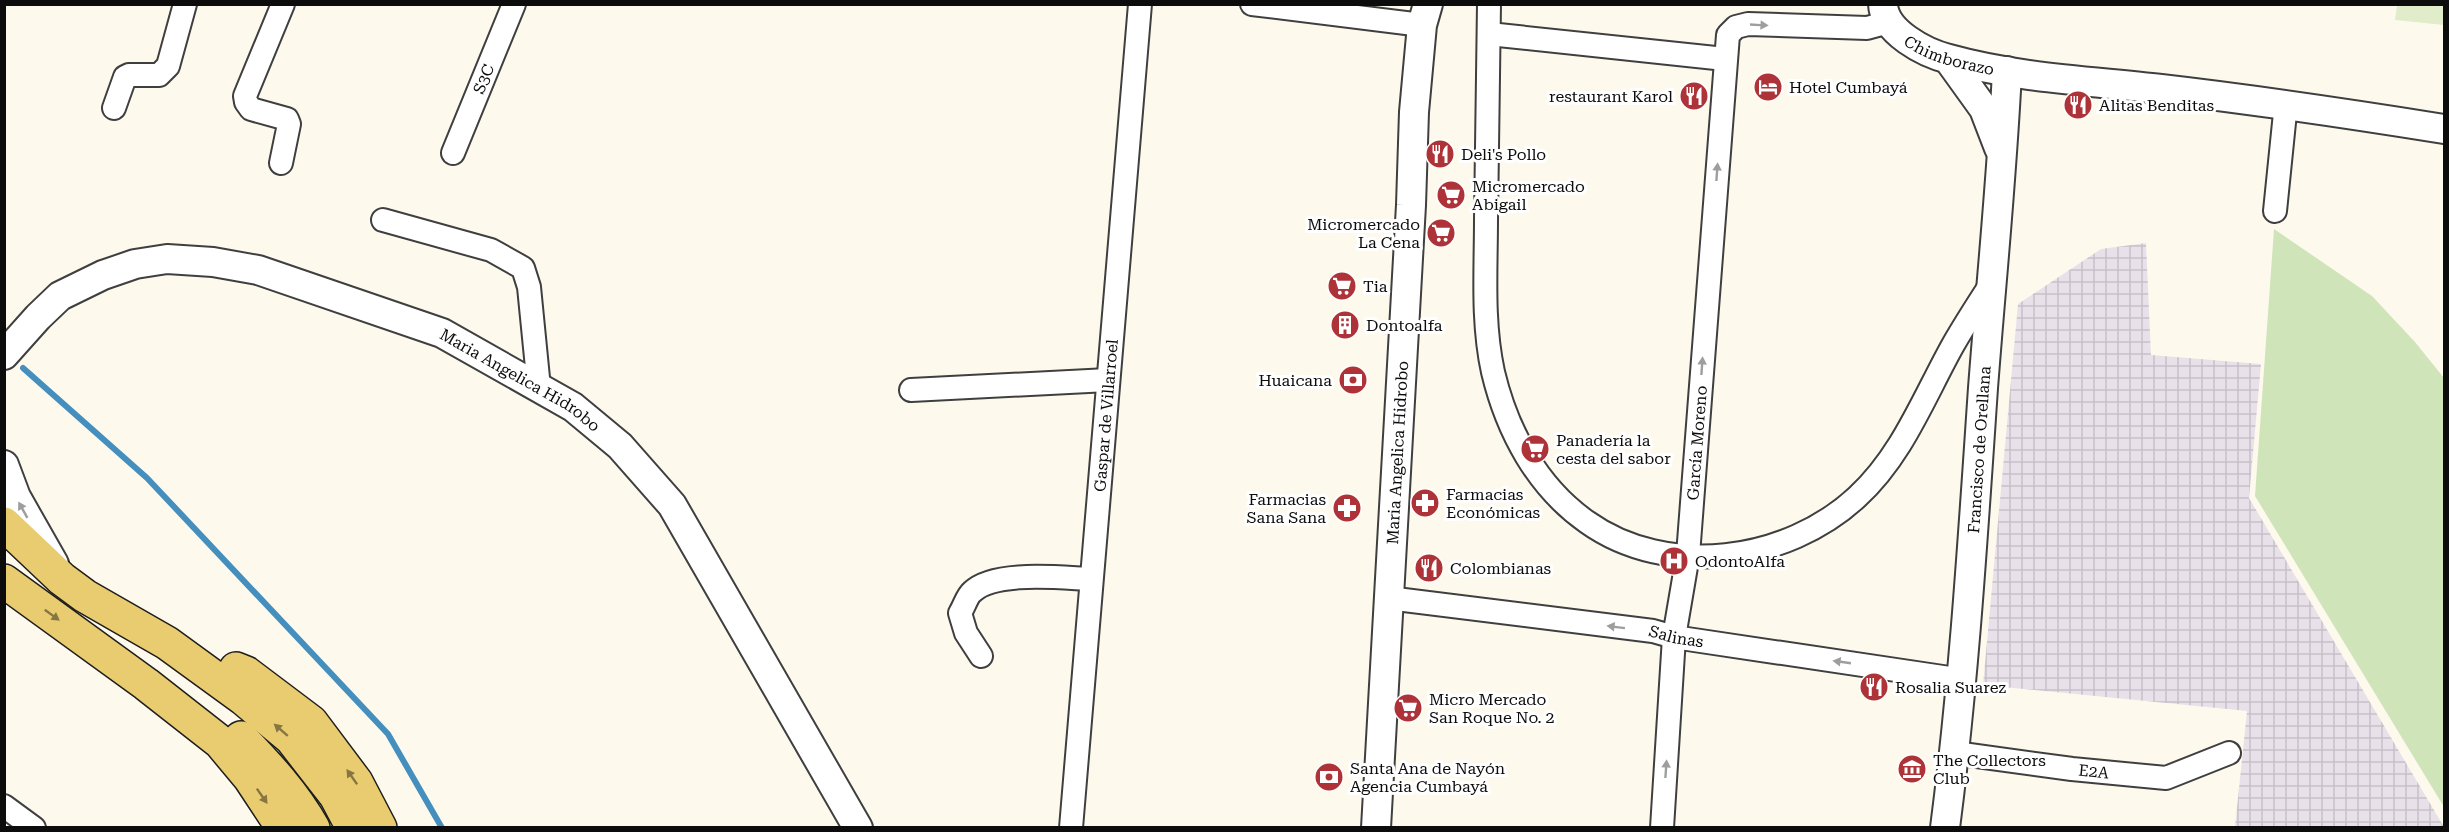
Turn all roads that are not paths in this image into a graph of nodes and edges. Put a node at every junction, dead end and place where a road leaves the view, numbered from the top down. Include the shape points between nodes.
1 (185, 4) edge
2 (283, 4) edge
3 (514, 4) edge
4 (1140, 4) edge
5 (1489, 4) edge
6 (1260, 5) edge
7 (1884, 11) edge
8 (1425, 15) edge
9 (1489, 34) junction
10 (1725, 59) junction
11 (1948, 59) junction
12 (2007, 71) junction
13 (2286, 103) junction
14 (114, 108) dead end
15 (2445, 129) edge
16 (453, 153) dead end
17 (281, 163) dead end
18 (2002, 173) junction
19 (2275, 211) dead end
20 (383, 220) dead end
21 (1991, 283) junction
22 (5, 355) edge
23 (1108, 380) junction
24 (539, 388) junction
25 (911, 390) dead end
26 (4, 465) edge
27 (4, 524) edge
28 (1688, 555) junction
29 (62, 579) junction
30 (1091, 579) junction
31 (4, 581) edge
32 (1388, 598) junction
33 (1674, 637) junction
34 (167, 642) junction
35 (981, 656) dead end
36 (1963, 680) junction
37 (146, 684) junction
38 (1955, 753) junction
39 (2229, 753) dead end
40 (4, 806) edge
41 (34, 828) edge
42 (283, 828) edge
43 (313, 828) edge
44 (353, 828) edge
45 (380, 828) edge
46 (858, 828) edge
47 (1071, 828) edge
48 (1376, 828) edge
49 (1662, 828) edge
50 (1945, 828) edge

1 - 14 street via 168,66 159,75 125,77
2 - 17 street via 245,96 251,109 289,124
3 - 16 street, S3C
4 - 23 street, Gaspar de Villarroel
5 - 9 street
6 - 8 street
10 -> 7 street, Chimborazo via 1728,35 1736,27 1748,24 1867,28 1878,25
7 - 11 street, Chimborazo via 1895,29
8 - 32 street, Maria Angelica Hidrobo via 1414,112
9 - 10 street
9 - 28 street via 1485,301 1493,371 1503,408 1516,440 1538,473 1588,523 1621,541 1653,551
28 -> 10 street, García Moreno
11 - 12 street, Chimborazo
11 - 18 street via 1984,109 2001,154
12 - 13 street, Chimborazo
12 - 18 street, Francisco de Orellana
13 - 15 street, Chimborazo
13 - 19 street
18 - 21 street, Francisco de Orellana
20 - 24 street via 491,250 523,268 529,287
21 - 28 street via 1884,470 1856,498 1796,538 1734,555
21 - 36 street, Francisco de Orellana
22 - 24 street, Maria Angelica Hidrobo via 60,296 103,275 166,259 258,270 442,333
23 - 25 street
23 - 30 street, Gaspar de Villarroel
24 - 46 street, Maria Angelica Hidrobo via 573,407 621,446 672,505
29 -> 26 street via 16,497
27 - 29 main road
28 - 33 street, García Moreno
29 - 34 main road
30 - 35 street via 998,579 972,592 960,612 966,633
30 - 47 street, Gaspar de Villarroel
31 -> 37 main road
33 -> 32 street, Salinas via 1653,631
32 - 48 street, Maria Angelica Hidrobo
36 -> 33 street, Salinas
49 -> 33 street, García Moreno
44 -> 34 main road via 336,796 291,738
45 -> 34 main road via 356,782 311,722 246,673
36 - 38 street, Francisco de Orellana
37 -> 42 main road via 220,742
37 - 43 main road via 238,735 273,771
38 - 39 street, E2A via 2166,778
38 - 50 street, Francisco de Orellana
40 - 41 street

